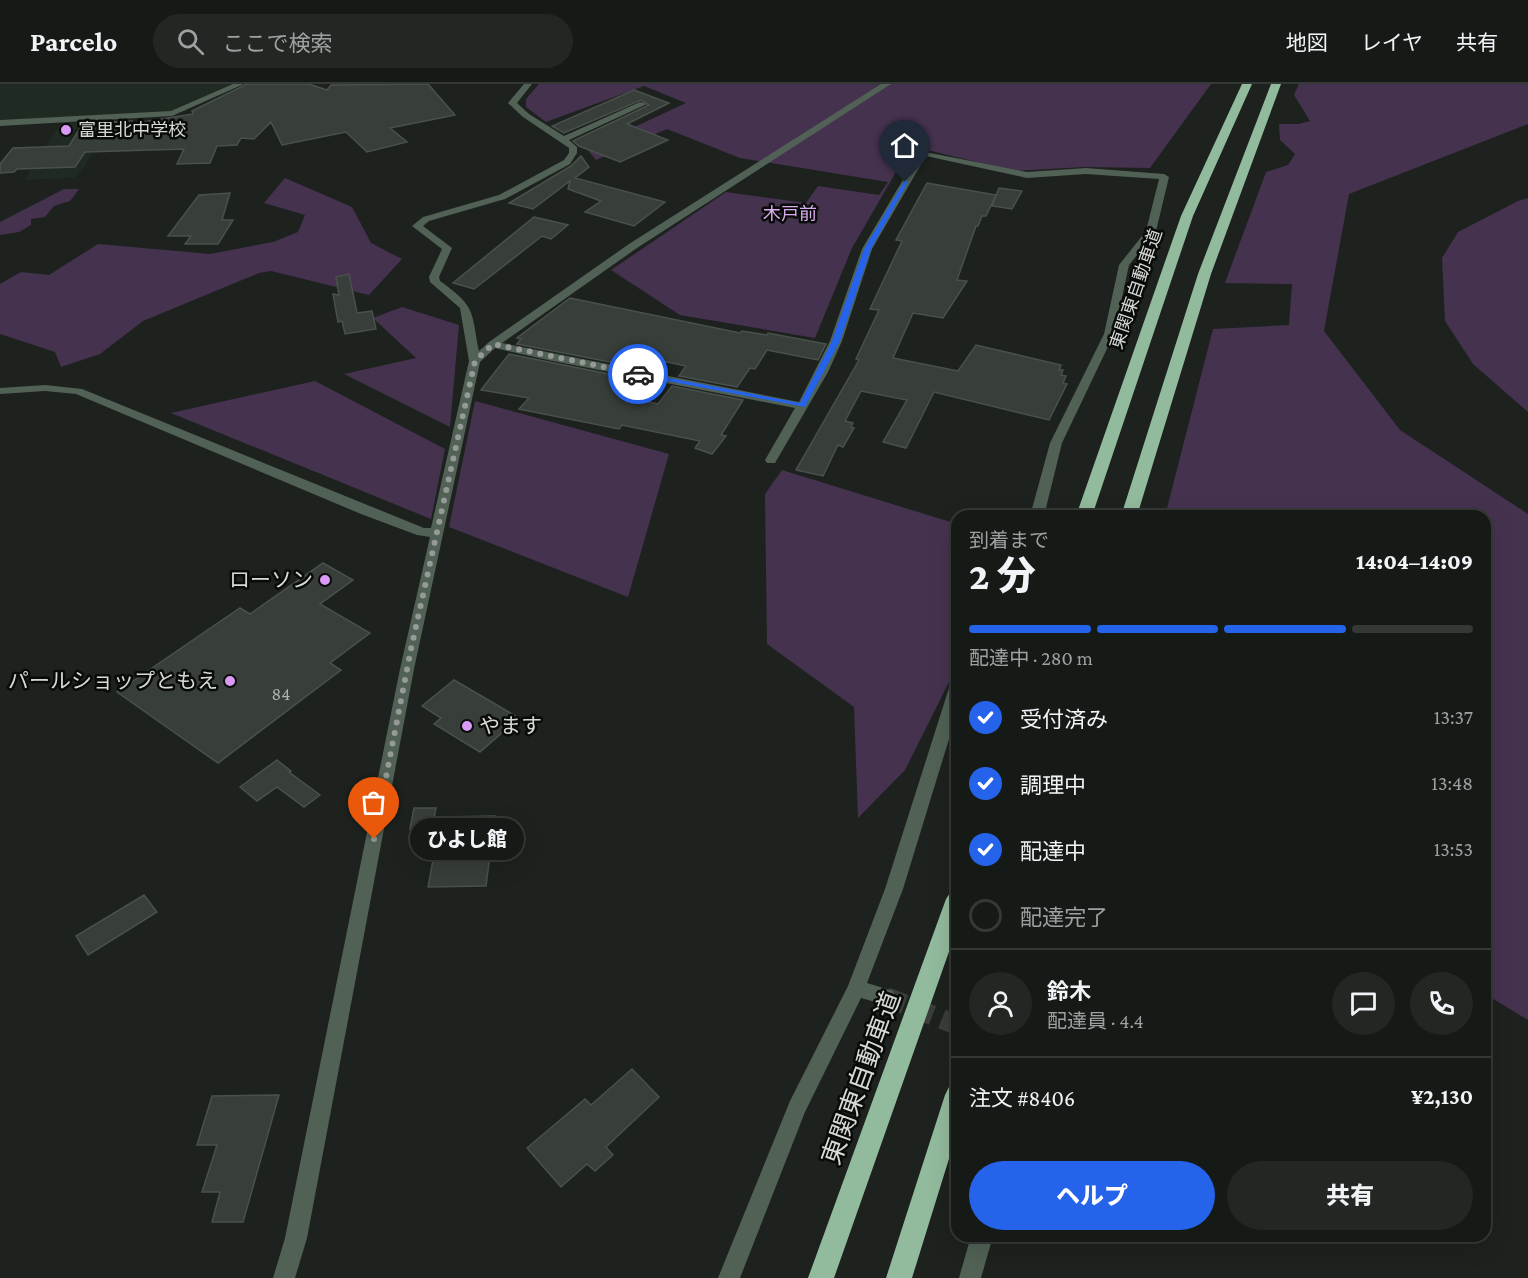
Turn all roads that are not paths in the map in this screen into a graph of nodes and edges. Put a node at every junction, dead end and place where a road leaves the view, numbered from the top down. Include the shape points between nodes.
1 (240, 84) edge
2 (528, 84) edge
3 (887, 84) edge
4 (1247, 84) edge
5 (1276, 84) edge
6 (643, 104) dead end
7 (0, 123) edge
8 (564, 139) junction
9 (493, 344) junction
10 (475, 361) junction
11 (0, 391) edge
12 (802, 406) junction
13 (771, 460) dead end
14 (1039, 510) edge
15 (1086, 510) edge
16 (1131, 510) edge
17 (438, 533) junction
18 (951, 707) edge
19 (951, 916) edge
20 (856, 988) junction
21 (886, 998) tunnel mouth
22 (951, 1114) edge
23 (980, 1242) edge
24 (284, 1278) edge
25 (729, 1278) edge
26 (821, 1278) edge
27 (899, 1278) edge
28 (970, 1278) edge

1 - 7 street via 172,113
2 - 8 street via 512,103 518,111
3 - 9 street via 633,246
4 - 15 highway, 東関東自動車道 via 1186,216
5 - 16 highway via 1216,240 1162,400
6 - 8 street
8 - 10 street via 573,147 567,162 502,198 426,219 417,226 447,248 435,282 465,307
9 - 10 street
9 - 12 street
10 - 17 street
11 - 17 street via 78,391 366,511 422,532
12 - 13 street
12 - 14 street via 836,341 867,249 923,153 1028,175 1086,171 1164,177 1151,231 1124,265 1109,334 1056,443
17 - 24 street via 406,669 296,1238
18 - 20 street via 894,889
19 - 26 highway, 東関東自動車道
20 - 21 street
20 - 25 street via 797,1108
22 - 27 highway
23 - 28 street

